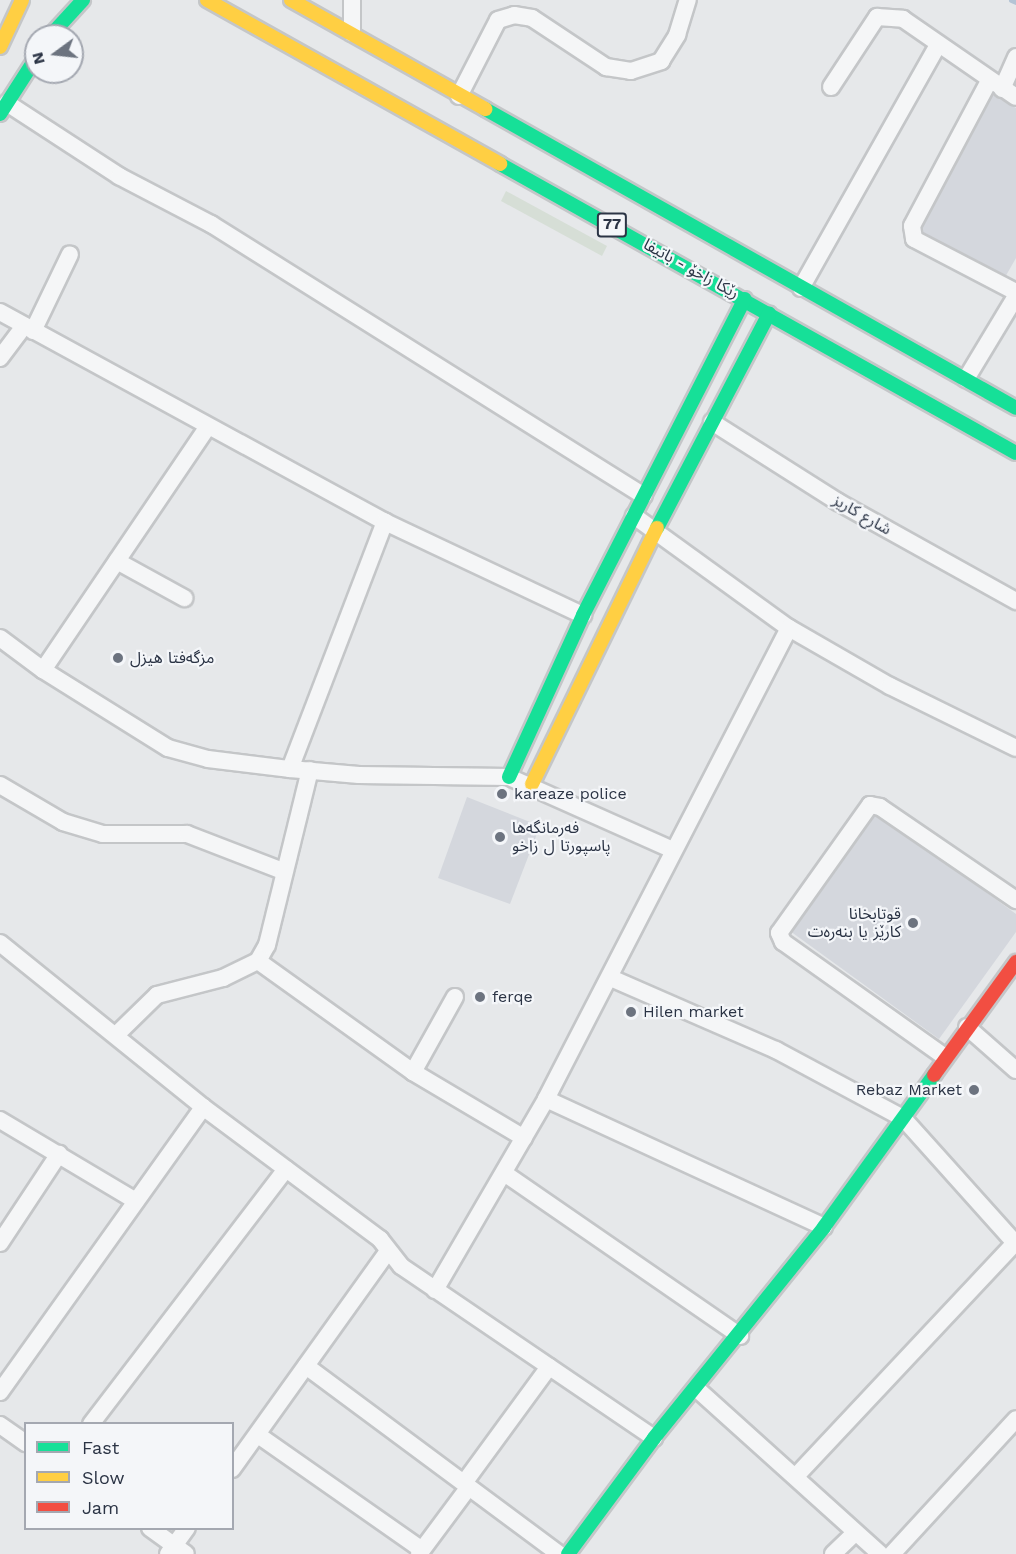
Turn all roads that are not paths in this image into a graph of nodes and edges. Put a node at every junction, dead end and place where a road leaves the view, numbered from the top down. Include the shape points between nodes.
1 (22, 0) edge
2 (83, 0) edge
3 (207, 0) edge
4 (291, 0) edge
5 (352, 0) edge
6 (688, 0) edge
7 (55, 24) edge
8 (352, 33) junction
9 (938, 45) junction
10 (0, 47) edge
11 (1016, 57) edge
12 (24, 76) edge
13 (831, 87) dead end
14 (1003, 89) edge
15 (459, 96) junction
16 (3, 108) edge
17 (70, 254) dead end
18 (801, 288) junction
19 (1016, 294) edge
20 (745, 299) junction
21 (0, 312) edge
22 (769, 314) junction
23 (29, 328) junction
24 (0, 358) edge
25 (966, 379) junction
26 (1016, 408) edge
27 (712, 422) junction
28 (207, 428) junction
29 (1016, 453) edge
30 (644, 496) junction
31 (633, 516) junction
32 (385, 522) junction
33 (656, 530) junction
34 (117, 561) junction
35 (184, 598) dead end
36 (1016, 601) edge
37 (583, 615) junction
38 (789, 628) junction
39 (0, 638) edge
40 (44, 670) junction
41 (1016, 748) edge
42 (290, 769) junction
43 (310, 770) junction
44 (508, 777) junction
45 (532, 784) junction
46 (0, 785) edge
47 (673, 850) junction
48 (283, 871) junction
49 (1016, 900) edge
50 (0, 943) edge
51 (258, 961) junction
52 (1016, 962) edge
53 (610, 978) junction
54 (454, 997) dead end
55 (967, 1027) junction
56 (117, 1034) junction
57 (945, 1057) junction
58 (413, 1071) junction
59 (1016, 1071) edge
60 (546, 1099) junction
61 (203, 1107) junction
62 (903, 1118) junction
63 (0, 1120) edge
64 (524, 1138) junction
65 (59, 1155) junction
66 (286, 1170) junction
67 (504, 1173) junction
68 (136, 1201) junction
69 (824, 1227) junction
70 (0, 1243) edge
71 (1016, 1243) edge
72 (388, 1251) junction
73 (435, 1290) junction
74 (740, 1336) junction
75 (306, 1366) junction
76 (549, 1366) junction
77 (697, 1389) junction
78 (0, 1392) edge
79 (1016, 1419) edge
80 (93, 1422) edge
81 (0, 1425) edge
82 (258, 1435) junction
83 (654, 1438) junction
84 (24, 1442) edge
85 (234, 1466) edge
86 (797, 1476) junction
87 (466, 1486) junction
88 (152, 1530) edge
89 (186, 1530) edge
90 (855, 1533) junction
91 (176, 1551) edge
92 (421, 1552) edge
93 (559, 1554) edge
94 (568, 1554) edge
95 (833, 1554) edge
96 (880, 1554) edge
97 (892, 1554) edge

1 - 10 main road
2 - 7 main road via 58,17
3 - 20 main road, رێکا زاخۆ - باتیفا / 77
4 - 8 main road, 77
5 - 8 street
6 - 15 street via 677,34 661,61 632,71 606,67 532,18 514,15 498,21
8 - 15 main road, 77
9 - 13 street via 903,20 877,17
9 - 14 street
9 - 18 street
11 - 14 street
12 - 16 main road
14 - 19 street via 912,226 914,239
15 - 18 main road, 77
16 - 30 street via 211,224
17 - 23 street
18 - 25 main road, 77
19 - 25 street
20 - 22 main road, رێکا زاخۆ - باتیفا / 77
20 - 30 main road
21 - 23 street
22 - 27 main road
22 - 29 main road, رێکا زاخۆ - باتیفا / 77
23 - 24 street
23 - 28 street
25 - 26 main road, 77
27 - 33 main road
27 - 36 street, شارع كاريز via 838,502
28 - 32 street
28 - 34 street
30 - 31 main road
31 - 33 street
31 - 37 main road
32 - 37 street
32 - 42 street
33 - 38 street
33 - 45 main road
34 - 35 street
34 - 40 street
37 - 44 main road
38 - 41 street via 890,686
38 - 47 street
39 - 40 street
40 - 42 street via 168,748 208,759
42 - 43 street
43 - 44 street via 359,775
43 - 48 street
44 - 45 street
45 - 47 street
46 - 48 street via 63,822 103,834 187,834
47 - 53 street
48 - 51 street via 267,945
49 - 57 street via 880,807 870,805 779,933 783,942
50 - 56 street
51 - 56 street via 223,978 157,995
51 - 58 street
52 - 55 main road
53 - 60 street
53 - 62 street via 776,1050
54 - 58 street
55 - 57 main road
55 - 59 street
56 - 61 street
57 - 62 main road
58 - 64 street
60 - 64 street
60 - 69 street
61 - 66 street
61 - 68 street
62 - 69 main road
62 - 71 street
63 - 65 street
64 - 67 street
65 - 68 street
65 - 70 street
66 - 72 street via 380,1239
66 - 80 street
67 - 73 street
67 - 74 street
68 - 78 street
69 - 74 main road
71 - 86 street
72 - 73 street via 401,1266
72 - 75 street
73 - 76 street
74 - 77 main road
75 - 82 street
75 - 87 street
76 - 83 street
76 - 87 street
77 - 83 main road
77 - 86 street
79 - 97 street
81 - 84 street
82 - 85 street
82 - 92 street
83 - 94 main road
86 - 90 street
87 - 92 street
87 - 93 street
88 - 91 street
89 - 91 street
90 - 95 street
90 - 96 street

